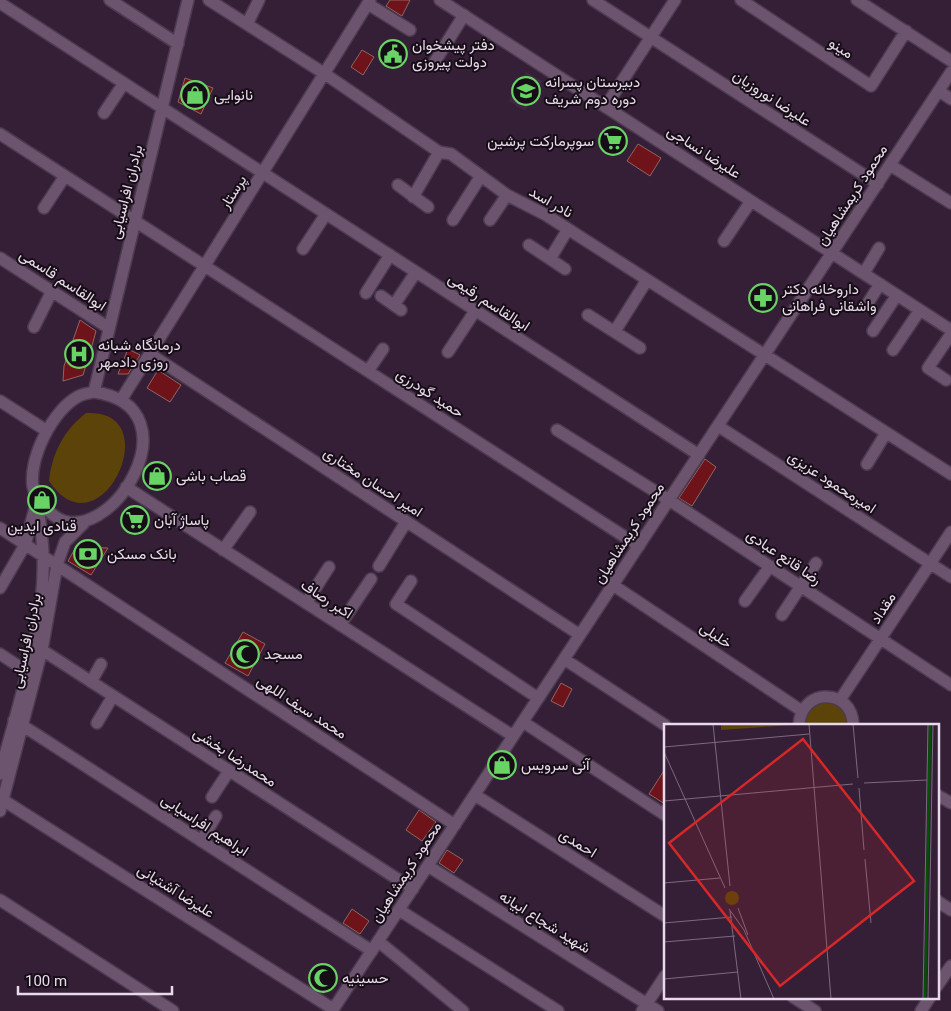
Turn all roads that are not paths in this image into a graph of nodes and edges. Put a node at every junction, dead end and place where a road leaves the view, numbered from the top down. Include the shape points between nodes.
1 (110, 0) edge
2 (188, 0) edge
3 (209, 0) edge
4 (259, 0) edge
5 (440, 0) edge
6 (593, 0) edge
7 (675, 0) edge
8 (741, 0) edge
9 (857, 0) edge
10 (369, 2) edge
11 (0, 3) edge
12 (464, 16) junction
13 (247, 24) junction
14 (410, 30) dead end
15 (906, 31) junction
16 (651, 37) junction
17 (178, 44) junction
18 (951, 61) edge
19 (434, 63) dead end
20 (951, 72) edge
21 (325, 74) junction
22 (124, 83) junction
23 (939, 91) junction
24 (951, 99) edge
25 (606, 106) junction
26 (162, 108) junction
27 (104, 113) dead end
28 (0, 134) edge
29 (439, 152) junction
30 (890, 165) junction
31 (263, 173) junction
32 (65, 176) junction
33 (481, 176) junction
34 (878, 184) junction
35 (398, 185) dead end
36 (507, 195) junction
37 (413, 196) junction
38 (751, 201) junction
39 (951, 204) edge
40 (44, 208) dead end
41 (428, 208) dead end
42 (326, 214) junction
43 (134, 220) junction
44 (453, 220) dead end
45 (490, 220) dead end
46 (568, 229) junction
47 (724, 241) dead end
48 (529, 245) dead end
49 (879, 248) dead end
50 (303, 249) dead end
51 (832, 253) junction
52 (390, 255) junction
53 (0, 258) edge
54 (550, 259) junction
55 (204, 266) junction
56 (565, 269) dead end
57 (416, 272) junction
58 (864, 273) junction
59 (647, 280) junction
60 (880, 284) junction
61 (52, 291) junction
62 (366, 293) dead end
63 (898, 295) junction
64 (381, 296) dead end
65 (866, 306) dead end
66 (920, 310) junction
67 (475, 311) junction
68 (588, 314) dead end
69 (34, 328) dead end
70 (109, 328) junction
71 (951, 330) edge
72 (615, 331) junction
73 (873, 332) dead end
74 (951, 334) edge
75 (640, 348) dead end
76 (383, 349) dead end
77 (893, 350) dead end
78 (448, 352) dead end
79 (150, 354) junction
80 (765, 355) junction
81 (368, 372) junction
82 (946, 380) dead end
83 (94, 392) junction
84 (121, 400) junction
85 (0, 401) edge
86 (718, 426) junction
87 (558, 430) dead end
88 (47, 431) junction
89 (886, 433) junction
90 (699, 455) junction
91 (867, 464) dead end
92 (951, 474) edge
93 (126, 487) junction
94 (38, 498) junction
95 (669, 500) junction
96 (250, 512) dead end
97 (406, 522) junction
98 (84, 523) junction
99 (0, 528) edge
100 (951, 532) edge
101 (25, 544) junction
102 (639, 546) junction
103 (223, 550) junction
104 (44, 556) junction
105 (816, 562) dead end
106 (931, 564) junction
107 (57, 565) junction
108 (379, 566) dead end
109 (770, 566) junction
110 (329, 567) dead end
111 (951, 577) edge
112 (371, 579) dead end
113 (411, 580) dead end
114 (613, 584) junction
115 (801, 587) junction
116 (0, 588) edge
117 (745, 601) dead end
118 (306, 603) junction
119 (782, 615) dead end
120 (340, 625) junction
121 (580, 635) junction
122 (881, 639) junction
123 (42, 650) junction
124 (0, 654) edge
125 (564, 659) junction
126 (101, 664) dead end
127 (30, 674) junction
128 (91, 682) junction
129 (951, 686) edge
130 (113, 696) junction
131 (538, 698) junction
132 (840, 700) junction
133 (802, 711) junction
134 (18, 722) junction
135 (523, 722) junction
136 (97, 723) dead end
137 (664, 724) edge
138 (799, 724) edge
139 (853, 724) edge
140 (513, 736) junction
141 (229, 771) junction
142 (0, 774) edge
143 (475, 795) junction
144 (938, 796) edge
145 (212, 797) dead end
146 (951, 803) edge
147 (1, 805) edge
148 (664, 814) edge
149 (216, 816) dead end
150 (455, 825) junction
151 (201, 841) junction
152 (428, 866) junction
153 (412, 889) junction
154 (0, 900) edge
155 (938, 902) edge
156 (399, 910) junction
157 (951, 910) edge
158 (664, 915) edge
159 (378, 941) junction
160 (372, 951) junction
161 (950, 967) edge
162 (664, 978) edge
163 (938, 985) edge
164 (794, 998) edge
165 (929, 998) edge
166 (644, 1008) edge
167 (333, 1010) edge
168 (173, 1011) edge
169 (463, 1011) edge
170 (558, 1011) edge
171 (658, 1011) edge
172 (814, 1011) edge
173 (921, 1011) edge

1 - 17 street
2 - 17 street, برادران افراسیابی
3 - 13 street, نادر اسد
4 - 13 street
5 - 12 street, علیرضا نساجی
6 - 16 street, علیرضا نوروزیان
7 - 16 street
8 - 15 street, مینو via 871,86
9 - 15 street
10 - 14 street
10 - 21 street, پرستار
11 - 22 street, ابوالقاسم رقیمی
12 - 19 street
12 - 25 street, علیرضا نساجی
13 - 21 street, نادر اسد
15 - 18 street
16 - 25 street
16 - 34 street, علیرضا نوروزیان
17 - 26 street, برادران افراسیابی
20 - 23 street, محمود کریمشاهیان
21 - 29 street, نادر اسد
21 - 31 street, پرستار
22 - 26 street, ابوالقاسم رقیمی
22 - 27 street
23 - 24 street
23 - 30 street, محمود کریمشاهیان
25 - 38 street, علیرضا نساجی
26 - 31 street, ابوالقاسم رقیمی
26 - 43 street, برادران افراسیابی
28 - 32 street, حمید گودرزی
29 - 33 street, نادر اسد via 451,154
29 - 37 street
30 - 34 street, محمود کریمشاهیان
30 - 39 street
31 - 42 street, ابوالقاسم رقیمی
31 - 55 street, پرستار
32 - 40 street
32 - 43 street, حمید گودرزی
33 - 36 street, نادر اسد
33 - 44 street
34 - 51 street, محمود کریمشاهیان
35 - 37 street
36 - 45 street
36 - 46 street, نادر اسد
37 - 41 street
38 - 47 street
38 - 51 street, علیرضا نساجی
42 - 50 street
42 - 52 street, ابوالقاسم رقیمی
43 - 55 street, حمید گودرزی
43 - 70 street, برادران افراسیابی
46 - 54 street
46 - 59 street, نادر اسد
48 - 54 street
49 - 58 street
51 - 58 street, علیرضا نساجی
51 - 80 street, محمود کریمشاهیان
52 - 57 street, ابوالقاسم رقیمی
52 - 62 street
53 - 61 street, ابوالقاسم قاسمی
54 - 56 street
55 - 79 street, پرستار
55 - 81 street, حمید گودرزی
57 - 64 street via 398,308
57 - 67 street, ابوالقاسم رقیمی
58 - 60 street, علیرضا نساجی
59 - 72 street
59 - 80 street, نادر اسد
60 - 63 street, علیرضا نساجی
60 - 65 street
61 - 69 street
61 - 70 street, ابوالقاسم قاسمی
63 - 66 street, علیرضا نساجی
63 - 73 street
66 - 71 street, علیرضا نساجی
66 - 77 street
67 - 78 street
67 - 90 street, ابوالقاسم رقیمی
68 - 72 street
70 - 83 street, برادران افراسیابی
72 - 75 street
74 - 82 street via 928,368
76 - 81 street
79 - 84 street, پرستار
79 - 97 street, امیر احسان مختاری
80 - 86 street, محمود کریمشاهیان
80 - 89 street, نادر اسد
81 - 102 street, حمید گودرزی
83 - 84 street
83 - 88 street via 79,396 69,404
84 - 93 street via 138,415 144,438 140,460
85 - 88 street
86 - 90 street, محمود کریمشاهیان
86 - 106 street, امیرمحمود عزیزی
87 - 95 street, رضا قانع عبادی
88 - 94 street via 36,453 33,474 33,487
89 - 91 street
89 - 92 street, نادر اسد
90 - 95 street, محمود کریمشاهیان
93 - 98 street via 109,509
93 - 103 street, اکبر رصاف
94 - 98 street via 57,518
94 - 101 street
94 - 104 street, برادران افراسیابی
95 - 102 street, محمود کریمشاهیان
95 - 109 street, رضا قانع عبادی
96 - 103 street
97 - 108 street
97 - 121 street, امیر احسان مختاری
98 - 107 street, برادران افراسیابی via 65,542
99 - 101 street, محمد سیف اللهی
100 - 106 street, مقداد
101 - 104 street, محمد سیف اللهی
101 - 116 street
102 - 114 street, محمود کریمشاهیان
103 - 118 street, اکبر رصاف
104 - 107 street, محمد سیف اللهی
104 - 127 street, برادران افراسیابی
105 - 115 street
106 - 111 street, امیرمحمود عزیزی
106 - 122 street, مقداد
107 - 123 street, برادران افراسیابی
107 - 150 street, محمد سیف اللهی
109 - 115 street, رضا قانع عبادی
109 - 117 street
110 - 118 street
112 - 120 street
113 - 131 street via 396,604
114 - 121 street, محمود کریمشاهیان
114 - 133 street, خلیلی
115 - 119 street
115 - 122 street, رضا قانع عبادی
118 - 120 street, اکبر رصاف
120 - 140 street, اکبر رصاف
121 - 125 street, محمود کریمشاهیان
122 - 129 street, رضا قانع عبادی
122 - 132 street, مقداد
123 - 127 street, برادران افراسیابی
123 - 128 street, محمدرضا بخشی
124 - 127 street
125 - 131 street, محمود کریمشاهیان
125 - 137 street
126 - 128 street
127 - 134 street, برادران افراسیابی
128 - 130 street, محمدرضا بخشی
130 - 136 street
130 - 141 street, محمدرضا بخشی
131 - 135 street, محمود کریمشاهیان
132 - 133 street via 823,696
132 - 139 street via 851,714
133 - 138 street
134 - 142 street, برادران افراسیابی
134 - 147 street, برادران افراسیابی
134 - 151 street, ابراهیم افراسیابی
135 - 140 street, محمود کریمشاهیان
135 - 148 street
140 - 143 street, محمود کریمشاهیان
141 - 145 street
141 - 153 street, محمدرضا بخشی
143 - 150 street, محمود کریمشاهیان
143 - 158 street, احمدی
144 - 146 street
147 - 167 street, علیرضا آشتیانی
149 - 151 street
150 - 152 street, محمود کریمشاهیان
151 - 160 street, ابراهیم افراسیابی
152 - 153 street, محمود کریمشاهیان
152 - 166 street, شهید شجاع ابیانه
153 - 156 street, محمود کریمشاهیان
154 - 168 street
155 - 157 street
156 - 159 street, محمود کریمشاهیان
156 - 170 street
159 - 160 street, محمود کریمشاهیان
159 - 169 street
160 - 167 street, محمود کریمشاهیان
161 - 163 street
162 - 166 street
164 - 172 street
165 - 173 street
166 - 171 street, شهید شجاع ابیانه

